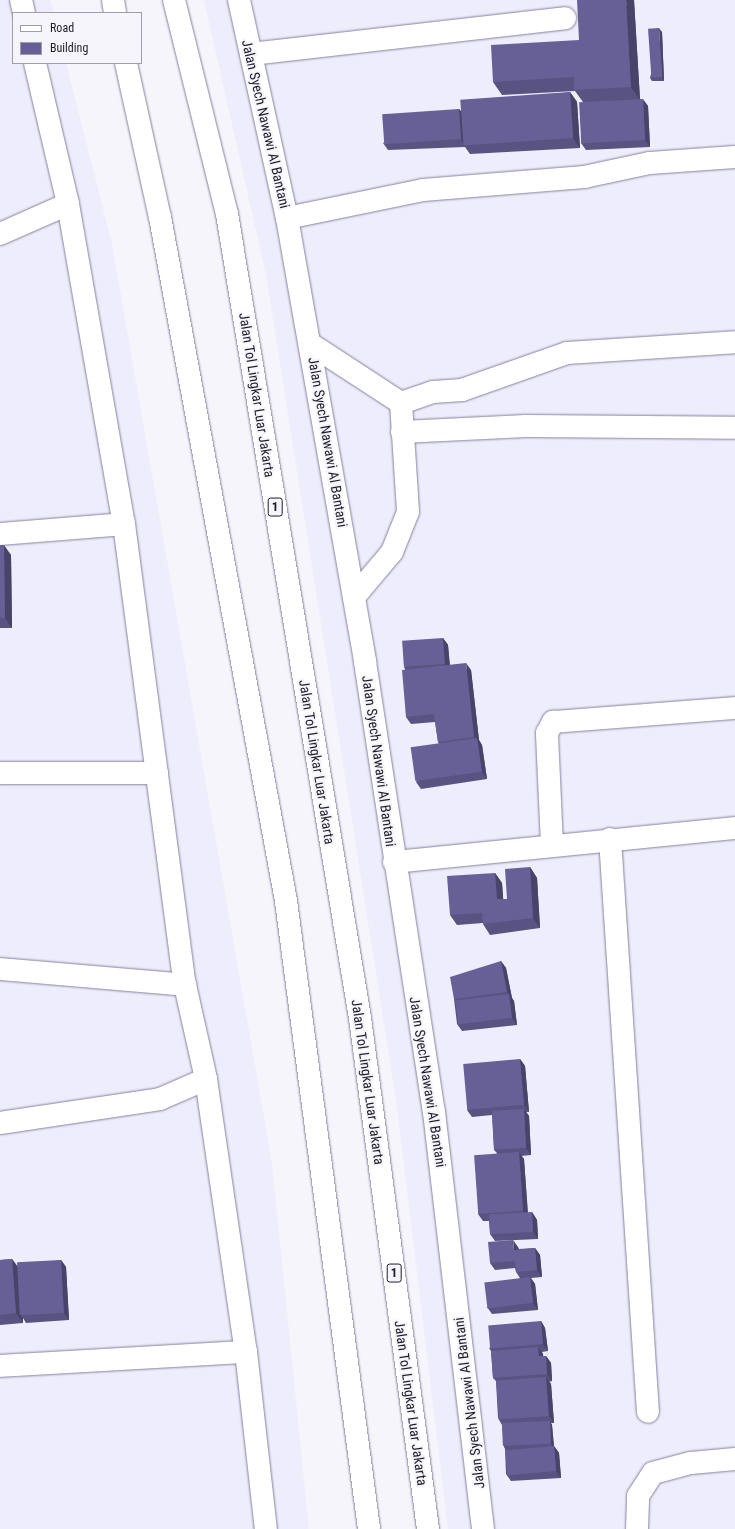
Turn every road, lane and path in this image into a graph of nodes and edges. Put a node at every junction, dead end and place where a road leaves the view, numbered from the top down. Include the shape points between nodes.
1 (21, 0) edge
2 (113, 0) edge
3 (174, 0) edge
4 (239, 0) edge
5 (24, 12) edge
6 (115, 12) edge
7 (565, 18) dead end
8 (251, 54) junction
9 (35, 64) edge
10 (126, 64) edge
11 (735, 157) edge
12 (68, 204) junction
13 (287, 218) junction
14 (0, 234) edge
15 (735, 342) edge
16 (312, 345) junction
17 (401, 403) junction
18 (735, 428) edge
19 (402, 432) junction
20 (124, 524) junction
21 (0, 534) edge
22 (354, 597) junction
23 (735, 708) edge
24 (157, 773) junction
25 (0, 774) edge
26 (735, 828) edge
27 (610, 839) junction
28 (552, 845) junction
29 (394, 862) junction
30 (0, 969) edge
31 (185, 985) junction
32 (206, 1079) junction
33 (0, 1123) edge
34 (246, 1352) junction
35 (0, 1366) edge
36 (648, 1412) dead end
37 (735, 1460) edge
38 (266, 1529) edge
39 (369, 1529) edge
40 (428, 1529) edge
41 (483, 1529) edge
42 (637, 1529) edge

1 - 5 main road
2 - 6 main road
3 - 40 main road, Jalan Tol Lingkar Luar Jakarta / 1 via 227,214 360,1018
4 - 8 main road, Jalan Syech Nawawi Al Bantani
7 - 8 main road
8 - 13 main road, Jalan Syech Nawawi Al Bantani
9 - 12 main road
10 - 39 main road via 161,225 286,901
11 - 13 main road via 650,163 578,178 423,190
12 - 14 main road
12 - 20 main road
13 - 16 main road, Jalan Syech Nawawi Al Bantani
15 - 17 main road via 567,353 462,390 433,392
16 - 17 main road
16 - 22 main road, Jalan Syech Nawawi Al Bantani
17 - 19 main road
18 - 19 main road via 526,426
19 - 22 main road via 408,512 392,552
20 - 21 main road
20 - 24 main road
22 - 29 main road, Jalan Syech Nawawi Al Bantani
23 - 28 main road via 553,722 547,733
24 - 25 main road
24 - 31 main road
26 - 27 main road
27 - 28 main road
27 - 36 main road
28 - 29 main road
29 - 41 main road, Jalan Syech Nawawi Al Bantani via 434,1112
30 - 31 main road
31 - 32 main road
32 - 33 main road via 160,1100
32 - 34 main road
34 - 35 main road
34 - 38 main road
37 - 42 main road via 691,1463 653,1473 638,1496

